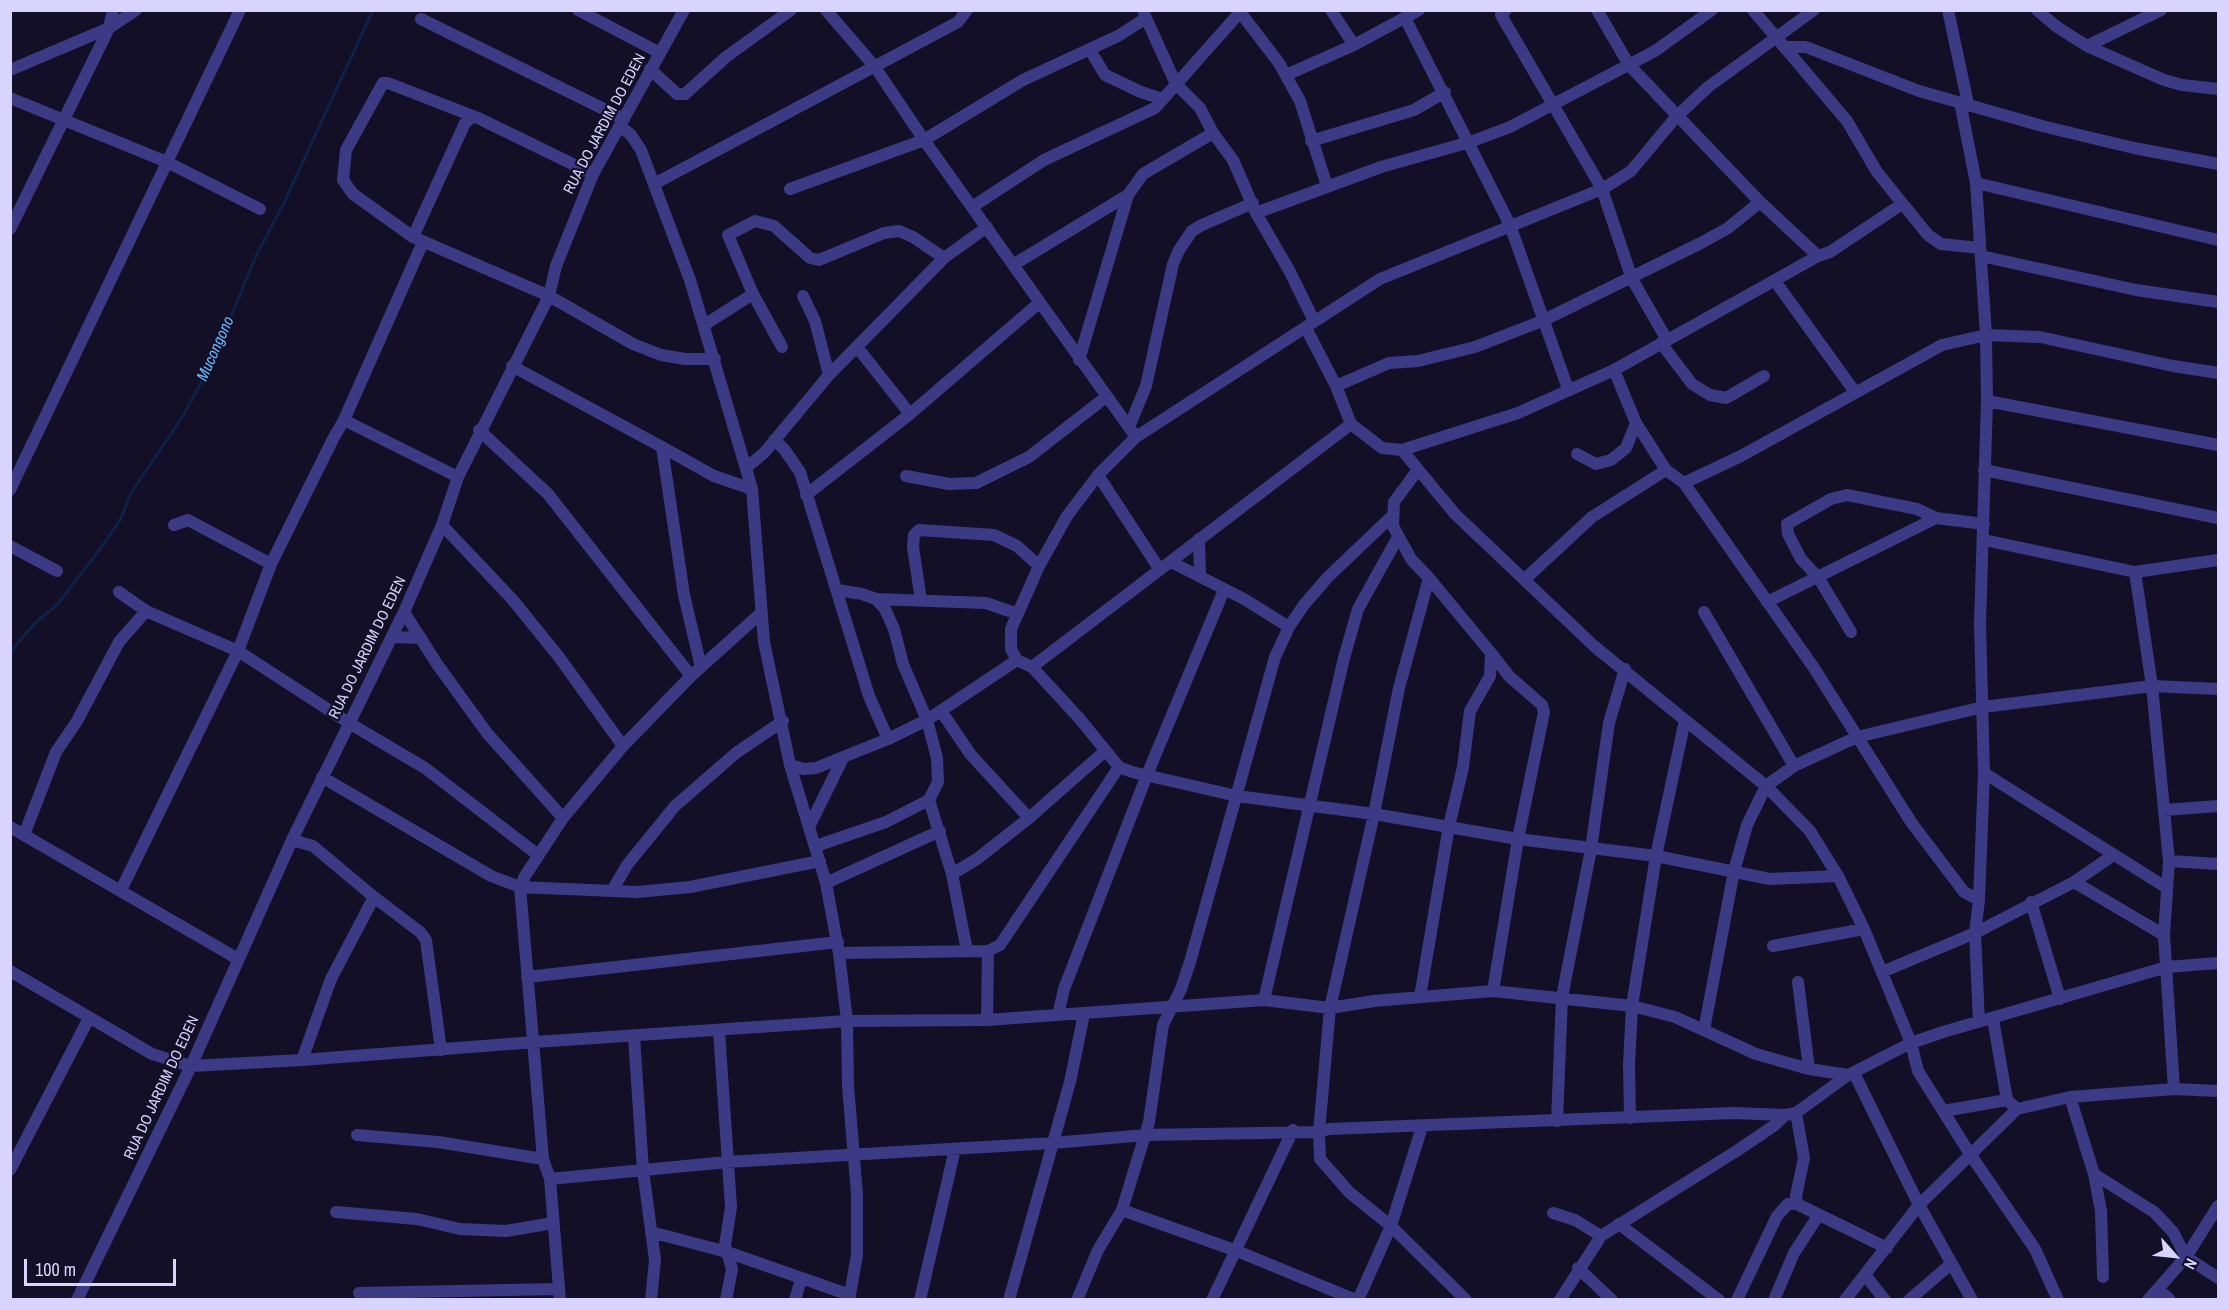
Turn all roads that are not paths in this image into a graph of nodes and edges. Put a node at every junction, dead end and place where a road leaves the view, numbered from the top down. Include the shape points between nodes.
1 (113, 10) edge
2 (136, 10) edge
3 (240, 10) edge
4 (579, 10) edge
5 (684, 10) edge
6 (791, 10) edge
7 (826, 10) edge
8 (967, 10) edge
9 (1331, 10) edge
10 (1419, 10) edge
11 (1598, 10) edge
12 (1712, 10) edge
13 (1753, 10) edge
14 (1814, 10) edge
15 (1948, 10) edge
16 (2037, 10) edge
17 (2162, 10) edge
18 (1241, 11) edge
19 (1502, 12) edge
20 (1145, 14) edge
21 (1405, 18) junction
22 (421, 19) dead end
23 (108, 28) junction
24 (1781, 43) junction
25 (1354, 45) junction
26 (2087, 46) junction
27 (1090, 50) junction
28 (660, 53) junction
29 (1629, 65) junction
30 (875, 67) junction
31 (650, 69) junction
32 (10, 70) edge
33 (1286, 75) junction
34 (1176, 84) junction
35 (2218, 89) edge
36 (1445, 92) junction
37 (10, 98) edge
38 (1163, 99) junction
39 (1964, 103) junction
40 (1554, 105) junction
41 (1676, 117) junction
42 (471, 118) junction
43 (63, 120) junction
44 (622, 122) junction
45 (1213, 133) junction
46 (924, 140) junction
47 (1311, 141) junction
48 (1470, 142) junction
49 (166, 162) junction
50 (2218, 164) edge
51 (593, 174) junction
52 (1976, 183) junction
53 (654, 184) junction
54 (1327, 186) junction
55 (790, 189) dead end
56 (1602, 189) junction
57 (1128, 195) junction
58 (1760, 202) junction
59 (1902, 204) junction
60 (972, 207) junction
61 (1254, 208) junction
62 (260, 209) dead end
63 (1510, 225) junction
64 (987, 227) junction
65 (10, 229) edge
66 (418, 240) junction
67 (2218, 240) edge
68 (1981, 252) junction
69 (1818, 256) junction
70 (944, 258) junction
71 (1012, 265) junction
72 (1632, 279) junction
73 (1775, 281) junction
74 (753, 294) junction
75 (549, 296) junction
76 (803, 296) dead end
77 (2218, 302) edge
78 (1039, 303) junction
79 (1542, 321) junction
80 (704, 325) junction
81 (1310, 325) junction
82 (1986, 335) junction
83 (1664, 342) junction
84 (857, 346) junction
85 (782, 347) dead end
86 (715, 359) junction
87 (1079, 360) junction
88 (512, 366) junction
89 (1614, 370) junction
90 (2218, 373) edge
91 (829, 375) junction
92 (1764, 376) dead end
93 (1336, 386) junction
94 (1568, 389) junction
95 (1855, 392) junction
96 (1106, 397) junction
97 (1987, 401) junction
98 (910, 414) junction
99 (344, 420) junction
100 (1636, 423) junction
101 (1351, 424) junction
102 (479, 430) junction
103 (1132, 432) junction
104 (774, 440) junction
105 (1650, 444) junction
106 (2218, 445) edge
107 (662, 447) junction
108 (1626, 448) junction
109 (1402, 450) junction
110 (1577, 454) dead end
111 (746, 468) junction
112 (1666, 470) junction
113 (1984, 470) junction
114 (1417, 471) junction
115 (1098, 475) junction
116 (906, 476) dead end
117 (458, 477) junction
118 (1683, 483) junction
119 (753, 489) junction
120 (10, 490) edge
121 (806, 495) junction
122 (1393, 515) junction
123 (1936, 518) junction
124 (2218, 518) edge
125 (1984, 524) junction
126 (174, 525) dead end
127 (442, 525) junction
128 (1398, 537) junction
129 (1199, 539) junction
130 (1984, 540) junction
131 (10, 546) edge
132 (2218, 560) edge
133 (1171, 562) junction
134 (271, 564) junction
135 (1039, 566) junction
136 (1160, 570) junction
137 (57, 571) dead end
138 (2135, 572) junction
139 (1200, 577) junction
140 (1818, 577) junction
141 (1429, 578) junction
142 (1525, 579) junction
143 (1224, 590) junction
144 (837, 591) junction
145 (119, 592) dead end
146 (876, 599) junction
147 (921, 600) junction
148 (1767, 602) junction
149 (146, 611) junction
150 (404, 612) junction
151 (1704, 612) dead end
152 (761, 613) junction
153 (1018, 614) junction
154 (1289, 627) junction
155 (1851, 632) dead end
156 (393, 637) junction
157 (421, 638) junction
158 (238, 651) junction
159 (1491, 652) junction
160 (1017, 660) junction
161 (701, 667) junction
162 (1032, 667) junction
163 (1625, 669) junction
164 (691, 676) junction
165 (2152, 686) junction
166 (2218, 688) edge
167 (1983, 707) junction
168 (941, 711) junction
169 (927, 720) junction
170 (1685, 720) junction
171 (783, 721) junction
172 (349, 723) junction
173 (1857, 737) junction
174 (888, 739) junction
175 (623, 747) junction
176 (1104, 752) junction
177 (843, 758) junction
178 (790, 765) junction
179 (1794, 766) junction
180 (1119, 767) junction
181 (1984, 773) junction
182 (1147, 775) junction
183 (322, 777) junction
184 (1767, 786) junction
185 (1237, 796) junction
186 (929, 800) junction
187 (2218, 806) edge
188 (1309, 807) junction
189 (2164, 810) junction
190 (1374, 814) junction
191 (563, 818) junction
192 (1029, 818) junction
193 (1449, 826) junction
194 (10, 827) edge
195 (809, 827) junction
196 (940, 831) junction
197 (24, 835) junction
198 (1518, 839) junction
199 (292, 840) junction
200 (816, 846) junction
201 (1591, 849) junction
202 (538, 855) junction
203 (1656, 856) junction
204 (2112, 856) junction
205 (820, 861) junction
206 (2169, 861) junction
207 (2218, 864) edge
208 (1734, 872) junction
209 (952, 874) junction
210 (1838, 876) junction
211 (2074, 882) junction
212 (826, 883) junction
213 (520, 887) junction
214 (2167, 888) junction
215 (121, 890) junction
216 (612, 891) junction
217 (374, 897) junction
218 (1979, 900) junction
219 (2031, 902) junction
220 (1864, 929) junction
221 (1975, 933) junction
222 (2164, 935) junction
223 (1773, 946) dead end
224 (838, 948) junction
225 (966, 951) junction
226 (988, 951) junction
227 (238, 959) junction
228 (2218, 963) edge
229 (2167, 967) junction
230 (10, 971) edge
231 (1882, 972) junction
232 (526, 977) junction
233 (1798, 982) dead end
234 (1493, 991) junction
235 (1420, 997) junction
236 (1562, 997) junction
237 (2060, 999) junction
238 (1264, 1000) junction
239 (1632, 1006) junction
240 (1170, 1007) junction
241 (1330, 1008) junction
242 (1084, 1014) junction
243 (1058, 1015) junction
244 (89, 1018) junction
245 (1993, 1019) junction
246 (987, 1020) junction
247 (847, 1021) junction
248 (1979, 1022) junction
249 (719, 1030) junction
250 (1704, 1030) junction
251 (634, 1037) junction
252 (535, 1042) junction
253 (1911, 1043) junction
254 (441, 1050) junction
255 (302, 1060) junction
256 (191, 1066) junction
257 (1809, 1069) junction
258 (1851, 1074) junction
259 (2174, 1089) junction
260 (2218, 1091) edge
261 (2070, 1097) junction
262 (2007, 1100) junction
263 (2017, 1109) junction
264 (1943, 1111) junction
265 (1791, 1114) junction
266 (1630, 1118) junction
267 (1557, 1120) junction
268 (1422, 1127) junction
269 (1293, 1130) junction
270 (1319, 1132) junction
271 (357, 1135) dead end
272 (1145, 1135) junction
273 (1053, 1143) junction
274 (955, 1149) junction
275 (852, 1153) junction
276 (1970, 1154) junction
277 (543, 1159) junction
278 (727, 1162) junction
279 (10, 1170) edge
280 (643, 1170) junction
281 (2094, 1174) junction
282 (550, 1179) junction
283 (1797, 1204) junction
284 (1919, 1205) junction
285 (2218, 1206) edge
286 (1122, 1210) junction
287 (336, 1212) dead end
288 (1552, 1213) dead end
289 (1818, 1216) junction
290 (554, 1223) junction
291 (1619, 1224) junction
292 (1391, 1226) junction
293 (651, 1232) junction
294 (1601, 1236) junction
295 (1887, 1248) junction
296 (1237, 1251) junction
297 (728, 1252) junction
298 (2186, 1257) junction
299 (1951, 1264) junction
300 (1578, 1268) junction
301 (1865, 1275) junction
302 (2103, 1277) dead end
303 (2218, 1278) edge
304 (801, 1279) junction
305 (2158, 1289) junction
306 (358, 1293) dead end
307 (559, 1294) edge
308 (850, 1297) edge
309 (77, 1299) edge
310 (651, 1299) edge
311 (726, 1299) edge
312 (795, 1299) edge
313 (920, 1299) edge
314 (1009, 1299) edge
315 (1077, 1299) edge
316 (1212, 1299) edge
317 (1357, 1299) edge
318 (1466, 1299) edge
319 (1560, 1299) edge
320 (1612, 1299) edge
321 (1719, 1299) edge
322 (1737, 1299) edge
323 (1774, 1299) edge
324 (1845, 1299) edge
325 (1885, 1299) edge
326 (1909, 1299) edge
327 (1972, 1299) edge
328 (2058, 1299) edge
329 (2148, 1299) edge
330 (2170, 1299) edge

1 - 23 street
2 - 23 street
3 - 49 street
4 - 28 street
5 - 28 street, RUA DO JARDIM DO EDEN
6 - 31 street via 726,57 685,94 677,94
7 - 30 street
8 - 30 street via 958,22
9 - 25 street
10 - 21 street
11 - 29 street
12 - 29 street
13 - 24 street
14 - 24 street
15 - 39 street
16 - 26 street
17 - 26 street
18 - 33 street
18 - 34 street
19 - 40 street
20 - 27 street
20 - 34 street
21 - 25 street
21 - 36 street
22 - 44 street
23 - 32 street
23 - 43 street
24 - 39 street via 1806,47 1908,87
24 - 41 street via 1708,87
24 - 59 street via 1847,121 1877,172
25 - 33 street
26 - 35 street via 2182,86
27 - 38 street via 1104,75
27 - 46 street via 1023,80
28 - 31 street, RUA DO JARDIM DO EDEN
29 - 40 street
29 - 41 street
30 - 46 street
30 - 53 street
31 - 44 street, RUA DO JARDIM DO EDEN
33 - 47 street via 1304,112
34 - 38 street
34 - 45 street via 1200,108
36 - 47 street via 1414,110
36 - 48 street
37 - 43 street
38 - 60 street via 1143,115 1022,173
39 - 50 street via 2046,127
39 - 52 street
40 - 48 street
40 - 56 street
41 - 56 street via 1631,171
41 - 58 street
42 - 51 street
42 - 66 street via 465,123
42 - 66 street via 383,83 346,150 343,180 353,194
43 - 49 street
43 - 65 street
44 - 51 street, RUA DO JARDIM DO EDEN
44 - 53 street via 641,150
45 - 57 street via 1143,174
45 - 61 street via 1233,160
46 - 55 street
46 - 60 street
47 - 54 street
48 - 54 street
48 - 63 street
49 - 62 street
49 - 120 street
51 - 75 street, RUA DO JARDIM DO EDEN
52 - 67 street
52 - 68 street
53 - 80 street
54 - 61 street
56 - 63 street
56 - 72 street
57 - 71 street
57 - 87 street
58 - 69 street
58 - 72 street via 1722,231
59 - 68 street via 1934,240
59 - 69 street
60 - 64 street
61 - 81 street via 1289,270
61 - 103 street via 1202,225 1192,231 1179,250
63 - 79 street
63 - 81 street via 1380,279
64 - 70 street
64 - 71 street
66 - 75 street
66 - 99 street
68 - 77 street via 2136,290
68 - 82 street
69 - 73 street
70 - 74 street via 899,231 884,233 819,260 810,258 774,225 755,221 728,235
70 - 84 street
71 - 78 street
72 - 79 street
72 - 83 street
73 - 83 street
73 - 95 street
74 - 80 street
74 - 85 street
75 - 86 street via 633,344 662,355
75 - 88 street, RUA DO JARDIM DO EDEN
76 - 91 street via 815,321
78 - 87 street
78 - 98 street
79 - 93 street via 1475,348 1418,361 1389,363
79 - 94 street
80 - 86 street
81 - 93 street
81 - 103 street
82 - 90 street via 2040,336
82 - 95 street via 1942,345
82 - 97 street
83 - 89 street
83 - 92 street via 1692,384 1710,395 1726,398
84 - 91 street
84 - 98 street
86 - 111 street
87 - 96 street
88 - 102 street, RUA DO JARDIM DO EDEN
88 - 107 street
89 - 94 street
89 - 100 street
91 - 104 street
93 - 101 street
94 - 109 street via 1518,413
95 - 118 street via 1741,456
96 - 103 street
96 - 116 street via 1029,457 976,483 949,484
97 - 106 street
97 - 113 street
98 - 121 street
99 - 117 street
99 - 134 street
100 - 105 street
100 - 108 street
101 - 109 street via 1382,448
101 - 129 street
102 - 117 street, RUA DO JARDIM DO EDEN
102 - 164 street via 548,494
103 - 115 street
104 - 111 street
104 - 121 street via 796,465
105 - 108 street
105 - 112 street
107 - 119 street via 714,476
107 - 161 street via 684,595
108 - 110 street via 1602,465
109 - 114 street
111 - 119 street
112 - 118 street
112 - 142 street via 1592,517
113 - 124 street
113 - 125 street
114 - 122 street via 1395,502
114 - 142 street via 1455,514
115 - 135 street via 1067,516
115 - 136 street
117 - 127 street, RUA DO JARDIM DO EDEN
118 - 148 street
119 - 152 street
121 - 144 street
122 - 128 street
122 - 154 street via 1327,578
123 - 125 street
123 - 140 street
123 - 140 street via 1917,509 1847,495 1831,499 1787,524 1801,559
125 - 130 street
126 - 134 street via 188,520
127 - 150 street, RUA DO JARDIM DO EDEN
127 - 175 street via 512,599
128 - 141 street
128 - 188 street via 1358,609
129 - 133 street
129 - 139 street
130 - 138 street
130 - 167 street via 1980,623
131 - 137 street
132 - 138 street
133 - 136 street
133 - 139 street
134 - 158 street
135 - 147 street via 1017,546 994,535 919,530 914,535 913,547
135 - 153 street
136 - 162 street
138 - 165 street
139 - 143 street
140 - 148 street
140 - 155 street
141 - 159 street
141 - 190 street via 1398,688
142 - 163 street via 1594,646
143 - 154 street
143 - 182 street
144 - 146 street
144 - 174 street via 869,696
145 - 149 street
146 - 147 street
146 - 169 street via 894,629 903,664
147 - 153 street via 986,603
148 - 173 street
149 - 158 street
149 - 197 street via 119,642 56,752
150 - 156 street, RUA DO JARDIM DO EDEN
150 - 157 street
151 - 179 street
152 - 161 street
152 - 171 street
153 - 160 street via 1011,629 1011,649
154 - 185 street via 1275,657
156 - 157 street
156 - 172 street, RUA DO JARDIM DO EDEN
157 - 191 street via 488,733
158 - 172 street
158 - 215 street
159 - 193 street via 1490,676 1470,711 1463,767
159 - 198 street via 1509,676 1542,705 1544,712
160 - 162 street
160 - 168 street
161 - 164 street
162 - 176 street
163 - 170 street
163 - 201 street via 1609,723
164 - 175 street
165 - 166 street
165 - 167 street
165 - 189 street
167 - 173 street
167 - 181 street
168 - 169 street
168 - 192 street via 971,755
169 - 174 street
169 - 186 street via 938,773
170 - 184 street
170 - 203 street
171 - 178 street
171 - 216 street via 736,753 675,806
172 - 183 street, RUA DO JARDIM DO EDEN
172 - 202 street via 425,768
173 - 179 street
173 - 218 street via 1917,831 1964,892
174 - 177 street
175 - 191 street
176 - 180 street
176 - 192 street
177 - 178 street via 816,768
177 - 195 street
178 - 195 street
179 - 184 street
180 - 182 street
180 - 226 street via 1000,945
181 - 204 street
181 - 218 street
182 - 185 street
182 - 243 street via 1064,989
183 - 199 street, RUA DO JARDIM DO EDEN
183 - 213 street via 491,876
184 - 208 street via 1747,825
184 - 210 street via 1810,831
185 - 188 street
185 - 240 street via 1190,962
186 - 196 street
186 - 200 street via 886,822
187 - 189 street
188 - 190 street
188 - 238 street
189 - 206 street
190 - 193 street
190 - 241 street
191 - 202 street
192 - 209 street
193 - 198 street
193 - 235 street
194 - 197 street
195 - 200 street
196 - 209 street
196 - 212 street
197 - 215 street
198 - 201 street
198 - 234 street
199 - 217 street via 313,846
199 - 227 street, RUA DO JARDIM DO EDEN
200 - 205 street
201 - 203 street
201 - 236 street
202 - 213 street
203 - 208 street
203 - 239 street
204 - 211 street
204 - 214 street
205 - 212 street
205 - 216 street via 690,887
206 - 207 street
206 - 214 street
208 - 210 street via 1770,879
208 - 250 street
209 - 225 street
210 - 220 street
211 - 219 street
211 - 222 street
212 - 224 street
213 - 216 street
213 - 232 street
214 - 222 street
215 - 227 street
217 - 254 street via 426,940
217 - 255 street via 331,979
218 - 221 street
219 - 221 street
219 - 237 street
220 - 223 street
220 - 231 street
221 - 231 street
221 - 248 street
222 - 229 street
224 - 225 street
224 - 232 street
224 - 247 street
225 - 226 street
226 - 246 street
227 - 256 street, RUA DO JARDIM DO EDEN
228 - 229 street
229 - 237 street
229 - 259 street
230 - 244 street
231 - 253 street
232 - 252 street
233 - 257 street
234 - 235 street
234 - 236 street
235 - 241 street
236 - 239 street
236 - 267 street
237 - 245 street
238 - 240 street
238 - 241 street
239 - 250 street via 1675,1017
239 - 266 street
240 - 242 street
240 - 272 street via 1162,1025 1153,1109
241 - 270 street
242 - 243 street
242 - 273 street
243 - 246 street
244 - 256 street via 152,1054
244 - 279 street
245 - 248 street
245 - 262 street
246 - 247 street
247 - 249 street
247 - 275 street
248 - 253 street
249 - 251 street
249 - 278 street
250 - 257 street via 1756,1054
251 - 252 street
251 - 280 street
252 - 254 street
252 - 277 street
253 - 258 street
253 - 264 street via 1918,1071
254 - 255 street
255 - 256 street
256 - 309 street, RUA DO JARDIM DO EDEN
257 - 258 street
258 - 265 street
258 - 284 street
259 - 260 street
259 - 261 street
261 - 263 street
261 - 281 street
262 - 263 street
262 - 264 street
263 - 276 street
264 - 276 street
265 - 266 street
265 - 283 street via 1804,1158
265 - 291 street
266 - 267 street
267 - 268 street
268 - 270 street
268 - 292 street
269 - 270 street
269 - 272 street
269 - 296 street
270 - 292 street via 1320,1159 1350,1193
271 - 277 street via 438,1142
272 - 273 street
272 - 286 street
273 - 274 street
273 - 314 street
274 - 275 street
274 - 313 street
275 - 278 street
275 - 308 street via 856,1255
276 - 284 street
276 - 328 street via 2035,1249
277 - 282 street
278 - 280 street
278 - 297 street via 731,1207 725,1238
280 - 282 street
280 - 293 street
281 - 298 street via 2154,1212 2172,1232
281 - 302 street via 2101,1211
282 - 290 street
283 - 289 street
283 - 322 street via 1788,1204 1778,1216
284 - 295 street
284 - 299 street
285 - 298 street
286 - 296 street
286 - 315 street via 1098,1250
287 - 290 street via 417,1219 472,1230 506,1231
288 - 294 street via 1581,1223
289 - 295 street
289 - 323 street via 1794,1253
290 - 307 street
291 - 294 street
291 - 321 street
292 - 317 street
292 - 318 street
293 - 297 street
293 - 310 street via 655,1260
294 - 300 street
295 - 301 street
296 - 316 street
296 - 317 street
297 - 304 street
297 - 311 street via 732,1269
298 - 303 street
298 - 305 street
299 - 326 street
299 - 327 street
300 - 319 street
300 - 320 street
301 - 324 street
301 - 325 street
304 - 308 street
304 - 312 street
305 - 329 street
305 - 330 street
306 - 307 street

